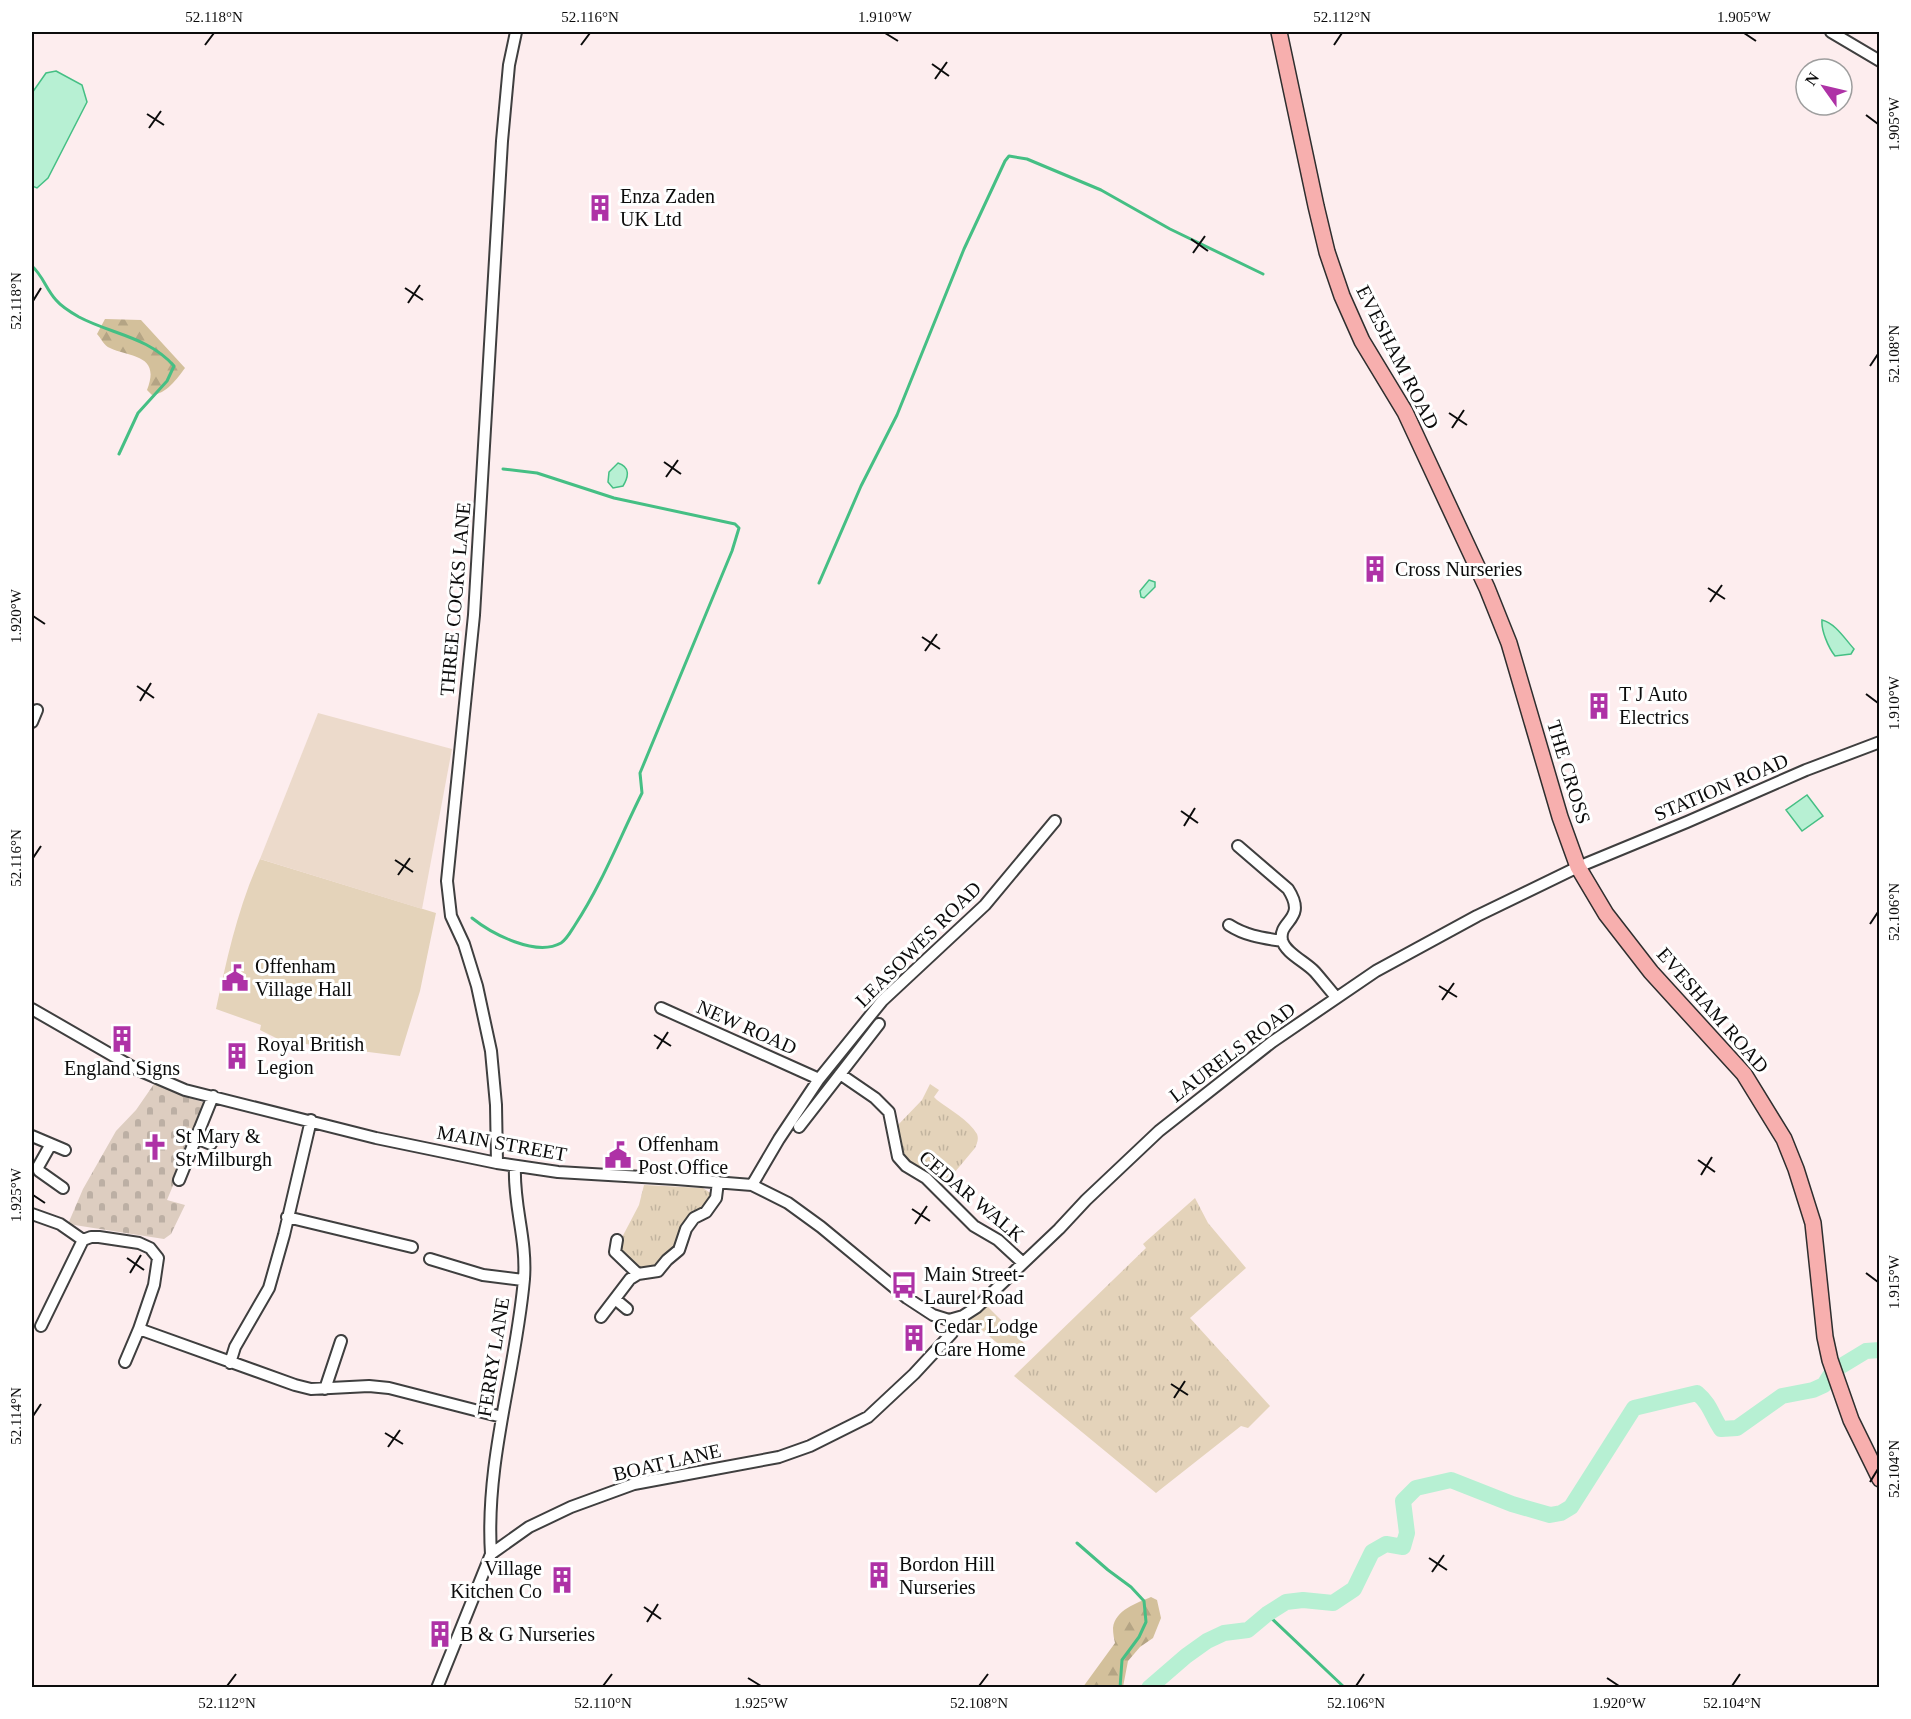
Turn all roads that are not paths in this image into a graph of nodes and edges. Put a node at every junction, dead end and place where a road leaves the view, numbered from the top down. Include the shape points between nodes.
1 (516, 32) edge
2 (1279, 32) edge
3 (1831, 32) edge
4 (1880, 61) edge
5 (1521, 689) joint
6 (37, 710) dead end
7 (32, 722) edge
8 (1880, 742) edge
9 (1055, 821) dead end
10 (1238, 846) dead end
11 (1578, 867) junction
12 (1229, 925) dead end
13 (1282, 941) junction
14 (1336, 997) junction
15 (661, 1008) dead end
16 (32, 1009) edge
17 (879, 1024) dead end
18 (840, 1074) junction
19 (819, 1079) junction
20 (213, 1096) junction
21 (310, 1120) junction
22 (799, 1127) dead end
23 (32, 1136) edge
24 (196, 1138) junction
25 (51, 1144) junction
26 (211, 1144) dead end
27 (65, 1150) dead end
28 (497, 1163) junction
29 (515, 1166) junction
30 (179, 1180) dead end
31 (718, 1182) junction
32 (753, 1185) junction
33 (63, 1188) dead end
34 (32, 1214) edge
35 (287, 1217) junction
36 (83, 1240) junction
37 (617, 1240) dead end
38 (412, 1246) dead end
39 (430, 1259) dead end
40 (1023, 1263) junction
41 (638, 1274) junction
42 (524, 1280) junction
43 (615, 1299) junction
44 (627, 1309) dead end
45 (601, 1317) dead end
46 (949, 1320) junction
47 (41, 1326) dead end
48 (139, 1329) junction
49 (341, 1341) dead end
50 (126, 1362) dead end
51 (230, 1363) junction
52 (325, 1389) junction
53 (502, 1417) junction
54 (1880, 1479) edge
55 (491, 1554) junction
56 (437, 1688) edge

1 - 28 street, THREE COCKS LANE via 502,141 474,615 447,881 451,916 477,986 490,1051
2 - 5 main road, EVESHAM ROAD via 1316,206 1342,296 1362,341 1405,412 1484,584 1509,643
3 - 4 street
5 - 11 main road, THE CROSS
6 - 7 street
8 - 11 street, STATION ROAD
9 - 19 street, LEASOWES ROAD via 984,905 882,1001
10 - 13 street via 1294,898 1296,909
11 - 14 street, LAURELS ROAD via 1477,916
11 - 54 main road, EVESHAM ROAD via 1606,914 1651,972 1744,1074 1784,1139 1813,1223 1830,1360 1851,1420
12 - 13 street via 1257,937
13 - 14 street
14 - 40 street, LAURELS ROAD via 1159,1131
15 - 19 street, NEW ROAD
16 - 20 street, MAIN STREET via 136,1070 184,1090
17 - 18 street
18 - 22 street
18 - 40 street, CEDAR WALK via 889,1112 898,1157 906,1166 926,1178 974,1226 998,1240
19 - 32 street, LEASOWES ROAD
20 - 21 street, MAIN STREET
20 - 24 street
21 - 28 street, MAIN STREET
21 - 35 street
23 - 25 street
24 - 26 street
24 - 30 street
25 - 27 street
25 - 33 street via 39,1171
28 - 29 street, MAIN STREET
29 - 31 street, MAIN STREET
29 - 42 street, FERRY LANE via 514,1192 524,1242
31 - 32 street, MAIN STREET
31 - 41 street via 716,1198 686,1229 679,1250 658,1271
32 - 46 street, MAIN STREET via 788,1203 821,1227 907,1298
34 - 36 street via 60,1224
35 - 38 street
35 - 51 street via 264,1299 235,1347
36 - 47 street
36 - 48 street via 99,1237 139,1243 155,1253 157,1271
37 - 41 street via 610,1255
39 - 42 street via 483,1275
40 - 46 street, LAURELS ROAD via 977,1307 963,1317
41 - 43 street via 630,1278
42 - 53 street, FERRY LANE
43 - 44 street
43 - 45 street
46 - 55 street, BOAT LANE via 952,1334 868,1417 779,1457 648,1480 617,1490 529,1527
48 - 50 street
48 - 51 street
49 - 52 street
51 - 52 street via 294,1385
52 - 53 street via 389,1388
53 - 55 street, FERRY LANE via 490,1499
55 - 56 street

